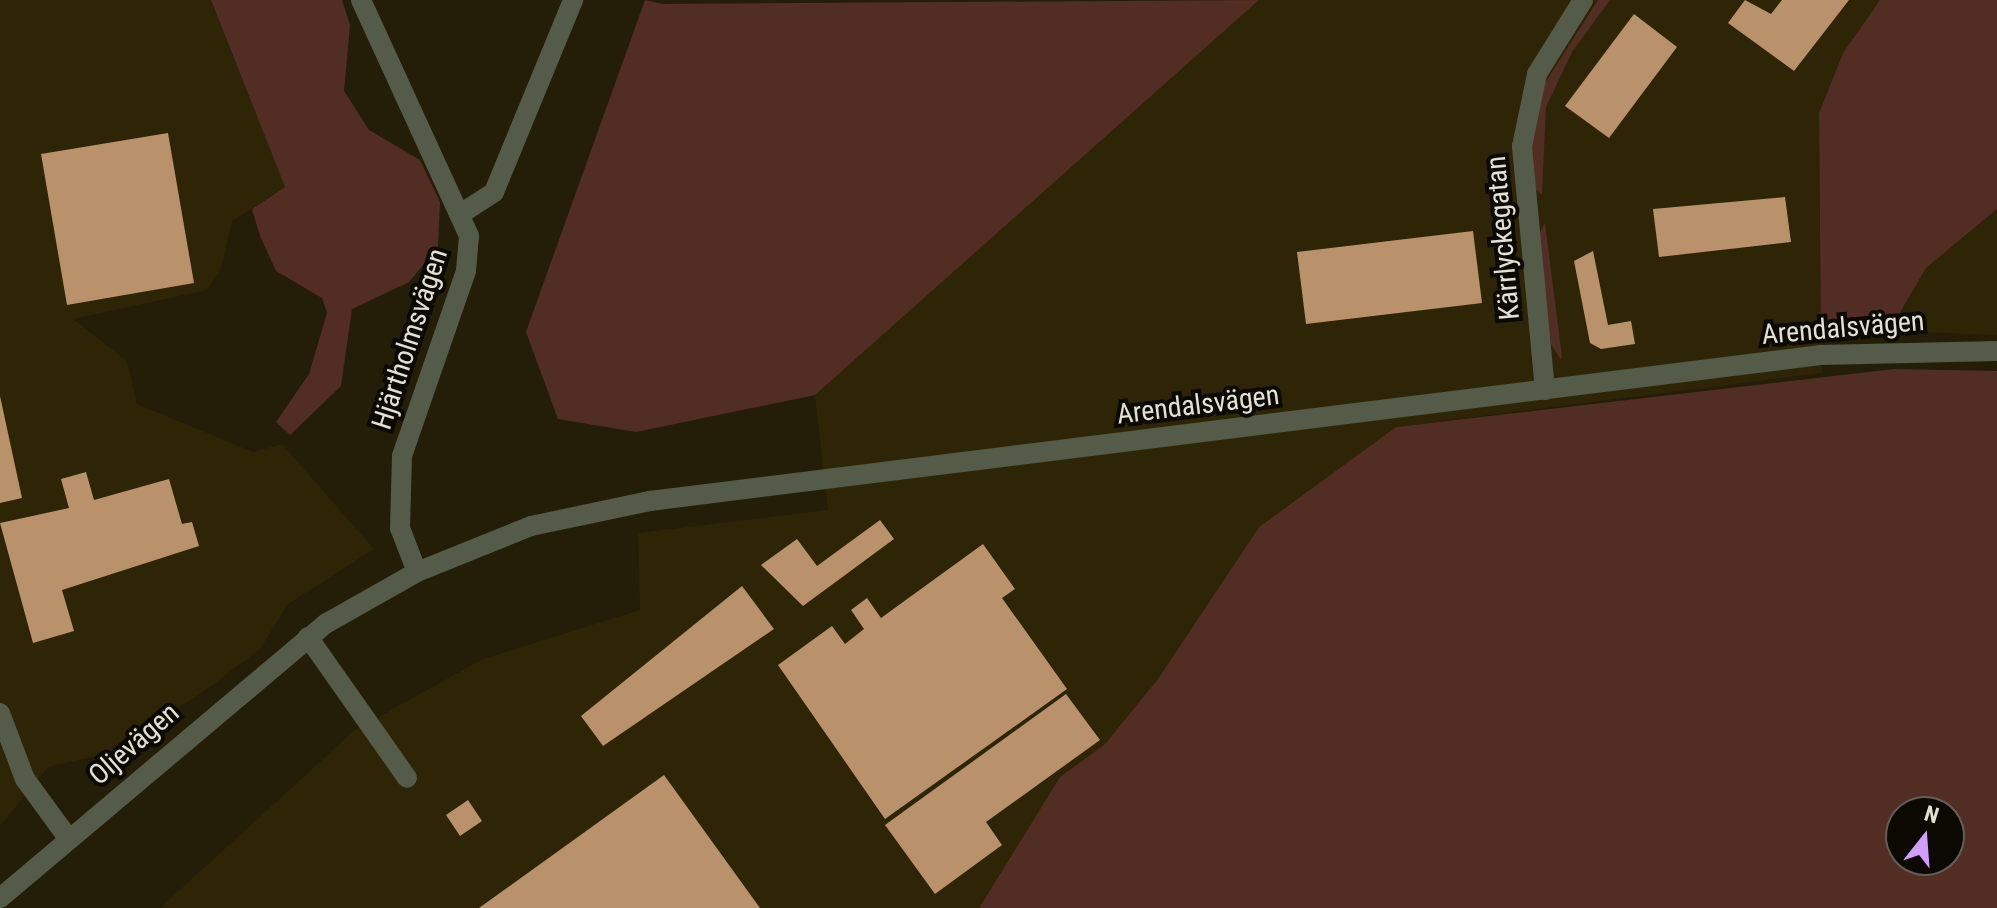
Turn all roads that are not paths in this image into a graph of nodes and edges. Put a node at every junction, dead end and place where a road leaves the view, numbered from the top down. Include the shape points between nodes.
1 (361, 0) edge
2 (573, 0) edge
3 (1583, 0) edge
4 (462, 213) junction
5 (1997, 351) edge
6 (1545, 390) junction
7 (417, 572) junction
8 (308, 637) junction
9 (0, 713) edge
10 (407, 778) dead end
11 (68, 838) junction
12 (0, 898) edge

1 - 4 street, Hjärtholmsvägen
2 - 4 street via 494,192
3 - 6 street, Kärrlyckegatan via 1537,74 1522,146
4 - 7 street, Hjärtholmsvägen via 469,236 466,271 402,456 400,528
5 - 6 street, Arendalsvägen via 1877,349
6 - 7 street, Arendalsvägen via 650,501 531,526
7 - 8 street, Oljevägen
8 - 10 street
8 - 11 street, Oljevägen
9 - 11 street via 25,779
11 - 12 street, Oljevägen

